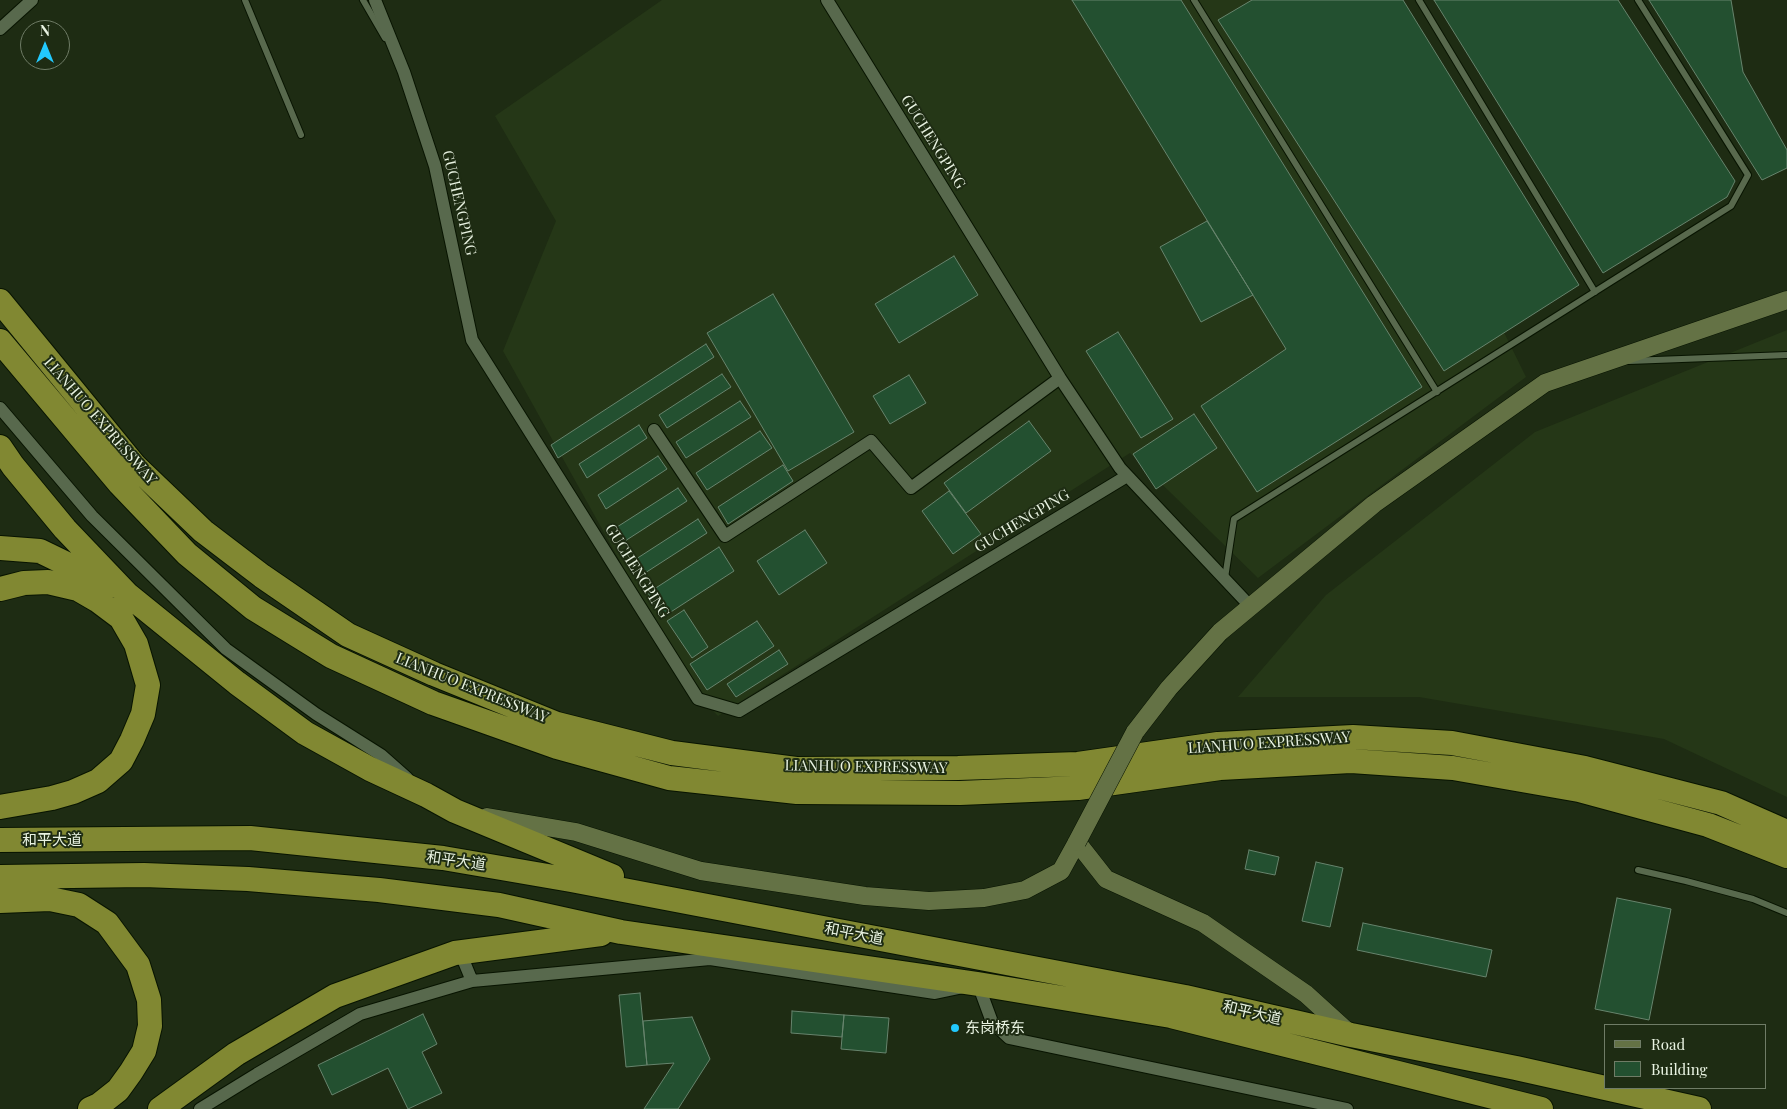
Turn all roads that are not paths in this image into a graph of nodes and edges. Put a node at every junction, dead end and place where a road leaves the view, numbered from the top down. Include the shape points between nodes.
1 (32, 0) edge
2 (244, 0) edge
3 (363, 0) edge
4 (375, 0) edge
5 (827, 0) edge
6 (1194, 0) edge
7 (1419, 0) edge
8 (1638, 0) edge
9 (0, 29) edge
10 (404, 72) junction
11 (301, 135) dead end
12 (1595, 292) junction
13 (1787, 300) edge
14 (0, 301) edge
15 (1, 343) edge
16 (1787, 355) edge
17 (1608, 362) junction
18 (1060, 378) junction
19 (1437, 392) junction
20 (0, 408) edge
21 (654, 430) dead end
22 (0, 447) edge
23 (1127, 476) junction
24 (0, 548) edge
25 (1225, 580) junction
26 (0, 589) edge
27 (127, 594) junction
28 (1251, 607) junction
29 (426, 795) junction
30 (0, 807) edge
31 (455, 811) junction
32 (1787, 832) edge
33 (0, 840) edge
34 (1077, 842) junction
35 (1787, 856) edge
36 (1638, 870) dead end
37 (0, 877) edge
38 (667, 898) junction
39 (0, 901) edge
40 (1787, 913) edge
41 (621, 932) junction
42 (460, 952) junction
43 (472, 981) junction
44 (978, 984) junction
45 (1351, 1036) junction
46 (1604, 1088) edge
47 (1610, 1089) edge
48 (1511, 1105) edge
49 (90, 1109) edge
50 (160, 1109) edge
51 (200, 1109) edge
52 (1347, 1109) edge
53 (1541, 1109) edge
54 (1699, 1109) edge

1 - 9 street
2 - 11 lane
3 - 10 lane
4 - 10 street, GUCHENGPING
5 - 18 street, GUCHENGPING
6 - 19 lane
7 - 12 lane
8 - 12 lane via 1748,176 1731,206
10 - 23 street, GUCHENGPING via 435,166 472,340 698,699 740,711
12 - 19 lane
13 - 17 main road
14 - 32 highway, LIANHUO EXPRESSWAY via 135,466 203,531 262,576 348,635 557,724 672,753 796,769 1078,764 1218,744 1353,737 1452,743 1585,768 1721,803
15 - 35 highway, LIANHUO EXPRESSWAY via 120,484 187,554 254,608 332,656 374,676 433,703 557,748 670,778 798,792 960,793 1078,788 1220,768 1351,761 1453,768 1579,790 1708,825
16 - 17 lane
17 - 28 main road via 1545,383 1374,504
18 - 21 street via 911,488 872,441 725,536
18 - 23 street, GUCHENGPING
19 - 25 lane via 1234,519
20 - 29 street via 92,516 226,649 316,714 381,755
22 - 27 highway via 65,529
23 - 25 street, GUCHENGPING
24 - 27 highway via 40,551
25 - 28 street, GUCHENGPING
26 - 30 highway via 48,582 78,589 97,600 121,618 136,644 148,685 143,714 132,740 121,761 98,781 73,792
27 - 29 highway via 305,733
28 - 34 main road, bridge via 1220,632 1169,688 1135,732
29 - 31 highway
31 - 34 main road via 576,832 700,871 865,896 929,901 984,898 1025,890 1061,871
31 - 38 highway
33 - 38 highway, 和平大道 via 250,838 443,858
34 - 45 main road via 1106,879 1203,923 1306,994
36 - 40 lane via 1754,899
37 - 41 highway, 和平大道 via 144,875 248,879 379,890 499,905
38 - 45 highway, 和平大道 via 1185,998
39 - 49 highway via 50,899 79,905 107,923 138,965 149,1000 150,1026 144,1051 118,1090
41 - 42 highway
41 - 44 highway, 和平大道
42 - 43 street
42 - 50 highway via 336,996 236,1054
43 - 44 street via 710,959 935,993
43 - 51 street via 360,1014
44 - 48 highway, 和平大道 via 1171,1016
44 - 52 street via 992,1022 1009,1038
45 - 46 highway, 和平大道
47 - 54 highway, 和平大道
48 - 53 highway, 和平大道

